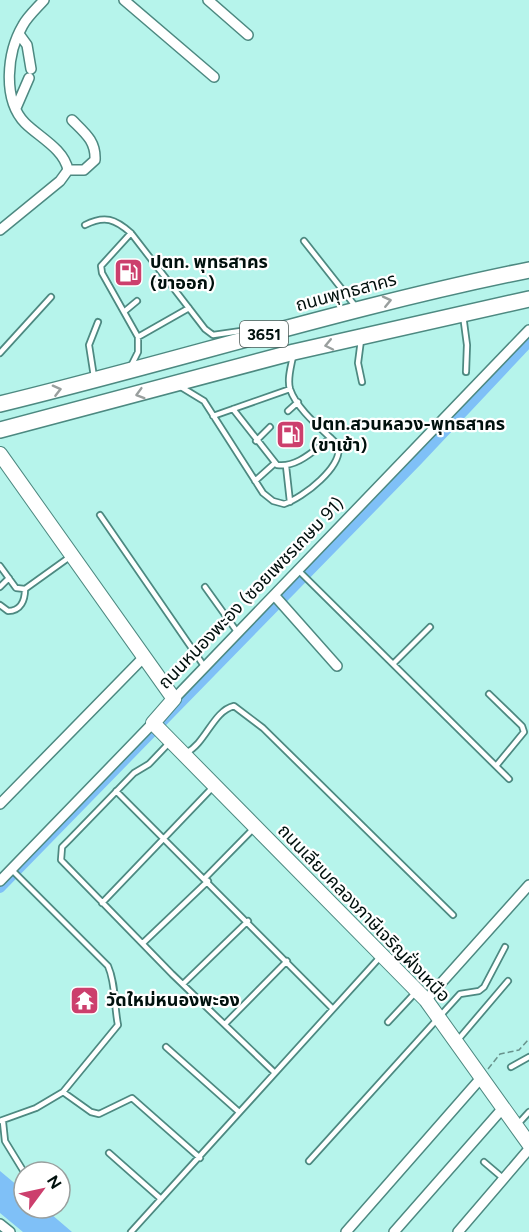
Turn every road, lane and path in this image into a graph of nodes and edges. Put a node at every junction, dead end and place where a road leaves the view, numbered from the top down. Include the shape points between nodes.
1 (44, 0) edge
2 (124, 0) edge
3 (208, 0) edge
4 (19, 34) junction
5 (248, 35) dead end
6 (214, 77) dead end
7 (0, 87) edge
8 (11, 97) junction
9 (16, 108) junction
10 (72, 120) dead end
11 (68, 170) junction
12 (85, 225) dead end
13 (0, 230) edge
14 (130, 234) junction
15 (304, 241) dead end
16 (529, 270) edge
17 (165, 277) junction
18 (155, 286) dead end
19 (51, 297) dead end
20 (529, 299) edge
21 (137, 302) dead end
22 (189, 308) junction
23 (356, 308) junction
24 (125, 311) junction
25 (463, 315) junction
26 (316, 320) junction
27 (98, 322) dead end
28 (529, 330) edge
29 (138, 337) junction
30 (361, 338) junction
31 (294, 352) junction
32 (0, 353) edge
33 (128, 371) junction
34 (466, 372) dead end
35 (95, 381) junction
36 (362, 382) dead end
37 (176, 383) junction
38 (290, 389) junction
39 (298, 402) junction
40 (0, 404) edge
41 (232, 409) junction
42 (288, 411) dead end
43 (213, 416) junction
44 (270, 428) dead end
45 (0, 430) edge
46 (331, 438) junction
47 (256, 441) junction
48 (0, 454) edge
49 (275, 463) junction
50 (286, 466) junction
51 (255, 481) junction
52 (290, 502) junction
53 (100, 515) dead end
54 (71, 556) junction
55 (0, 566) edge
56 (298, 570) junction
57 (9, 578) junction
58 (0, 587) edge
59 (205, 587) dead end
60 (25, 589) junction
61 (274, 595) junction
62 (0, 605) edge
63 (430, 627) dead end
64 (238, 633) junction
65 (144, 657) junction
66 (393, 664) junction
67 (337, 666) dead end
68 (204, 668) junction
69 (489, 694) dead end
70 (174, 699) junction
71 (153, 723) junction
72 (171, 741) junction
73 (183, 754) junction
74 (496, 766) junction
75 (509, 779) dead end
76 (215, 785) junction
77 (117, 790) junction
78 (0, 804) edge
79 (255, 826) junction
80 (164, 836) junction
81 (10, 869) junction
82 (0, 880) edge
83 (207, 880) junction
84 (529, 885) edge
85 (102, 903) junction
86 (453, 915) dead end
87 (248, 921) junction
88 (143, 943) junction
89 (505, 946) dead end
90 (383, 954) junction
91 (287, 961) junction
92 (508, 981) dead end
93 (183, 984) junction
94 (421, 995) junction
95 (333, 1009) junction
96 (439, 1018) junction
97 (388, 1022) dead end
98 (225, 1024) junction
99 (529, 1039) edge
100 (456, 1042) junction
101 (166, 1047) dead end
102 (529, 1058) edge
103 (511, 1067) dead end
104 (275, 1073) junction
105 (488, 1083) junction
106 (63, 1092) junction
107 (503, 1108) junction
108 (239, 1112) junction
109 (529, 1112) edge
110 (1, 1121) edge
111 (516, 1126) junction
112 (529, 1146) edge
113 (109, 1153) dead end
114 (200, 1158) junction
115 (17, 1160) edge
116 (309, 1161) dead end
117 (484, 1162) dead end
118 (504, 1179) junction
119 (161, 1199) junction
120 (0, 1224) edge
121 (10, 1232) edge
122 (131, 1232) edge
123 (346, 1232) edge
124 (394, 1232) edge
125 (458, 1232) edge

1 - 4 street
2 - 6 street
3 - 5 street
4 - 8 street via 10,70
4 - 9 street via 27,45 30,73
7 - 8 street
8 - 9 street
9 - 11 street via 23,121 62,155
10 - 11 street via 92,140 95,160 84,170
11 - 13 street
12 - 14 lane via 108,219 117,221
14 - 17 lane
14 - 24 lane via 101,266
15 - 23 lane
23 -> 16 main road, ถนนพุทธสาคร / 3651
17 - 18 lane
17 - 22 lane
19 - 32 lane
20 - 25 main road, 3651
21 - 24 lane
22 - 26 lane via 213,335
22 - 29 lane
23 - 26 main road, ถนนพุทธสาคร / 3651
24 - 29 lane
25 - 30 main road, 3651
25 - 34 lane
26 - 33 main road, ถนนพุทธสาคร / 3651
27 - 35 lane via 89,345
28 - 56 street, ถนนหนองพะอง (ซอยเพชรเกษม 91)
29 - 33 lane via 138,352
30 -> 31 main road, 3651
30 - 36 lane via 358,363
31 - 37 main road, 3651
31 - 38 lane
33 - 35 main road, ถนนพุทธสาคร / 3651
40 -> 35 main road, ถนนพุทธสาคร / 3651
37 - 43 lane via 204,401
37 -> 45 main road, 3651
38 - 39 lane
38 - 41 lane
39 - 42 lane
39 - 46 lane
41 - 43 lane
41 - 47 lane
43 - 51 lane
44 - 47 lane
46 - 50 lane
46 - 52 lane via 340,452 337,461 314,487
47 - 49 lane
48 - 54 main road
49 - 50 lane
49 - 51 lane
50 - 52 lane
51 - 52 lane via 273,501
53 - 68 lane
54 - 60 lane
54 - 65 main road
55 - 57 lane
56 - 61 street, ถนนหนองพะอง (ซอยเพชรเกษม 91)
56 - 66 lane
57 - 58 lane
57 - 60 lane via 16,588
59 - 64 lane
60 - 62 lane via 23,602 16,609
61 - 64 street, ถนนหนองพะอง (ซอยเพชรเกษม 91)
61 - 67 street
63 - 66 lane
64 - 68 street, ถนนหนองพะอง (ซอยเพชรเกษม 91)
65 - 70 main road
65 - 78 street
66 - 74 lane
68 - 70 street, ถนนหนองพะอง (ซอยเพชรเกษม 91)
69 - 74 lane via 524,732
70 - 71 main road, ถนนหนองพะอง (ซอยเพชรเกษม 91)
71 - 72 main road, ถนนเลียบคลองภาษีเจริญฝั่งเหนือ
71 - 81 street, ถนนหนองพะอง (ซอยเพชรเกษม 91)
72 - 73 main road, ถนนเลียบคลองภาษีเจริญฝั่งเหนือ
72 - 77 lane
73 - 76 main road, ถนนเลียบคลองภาษีเจริญฝั่งเหนือ
73 - 86 lane via 197,746 225,709 234,706 263,728
74 - 75 lane
76 - 79 main road, ถนนเลียบคลองภาษีเจริญฝั่งเหนือ
76 - 80 lane
77 - 80 lane
77 - 85 lane via 61,853 68,869
79 - 83 lane
79 - 90 main road, ถนนเลียบคลองภาษีเจริญฝั่งเหนือ
80 - 83 lane
80 - 85 lane
81 - 82 street, ถนนหนองพะอง (ซอยเพชรเกษม 91)
81 - 106 lane via 108,966 114,979 112,992 118,1025
83 - 87 lane
83 - 88 lane
84 - 94 street
85 - 88 lane
87 - 91 lane
87 - 93 lane
88 - 93 lane
89 - 96 lane via 484,987 460,994
90 - 94 main road, ถนนเลียบคลองภาษีเจริญฝั่งเหนือ
90 - 95 lane
91 - 95 lane
91 - 98 lane
92 - 100 lane
93 - 98 lane
94 - 96 main road, ถนนเลียบคลองภาษีเจริญฝั่งเหนือ
94 - 97 lane
95 - 104 lane
96 - 100 main road, ถนนเลียบคลองภาษีเจริญฝั่งเหนือ
96 - 116 lane
98 - 104 lane
99 - 105 path via 519,1050 500,1054
100 - 105 main road, ถนนเลียบคลองภาษีเจริญฝั่งเหนือ
101 - 108 lane
102 - 103 lane
104 - 108 lane
105 - 107 main road, ถนนเลียบคลองภาษีเจริญฝั่งเหนือ
105 - 123 street
106 - 110 lane
106 - 114 lane via 99,1114 132,1098
107 - 111 main road, ถนนเลียบคลองภาษีเจริญฝั่งเหนือ
107 - 124 street
108 - 114 lane
109 - 111 lane
110 - 115 lane via 5,1141
111 - 112 main road, ถนนเลียบคลองภาษีเจริญฝั่งเหนือ
112 - 118 street
113 - 119 lane
114 - 119 lane
117 - 118 lane
118 - 125 street
119 - 122 lane
120 - 121 street

